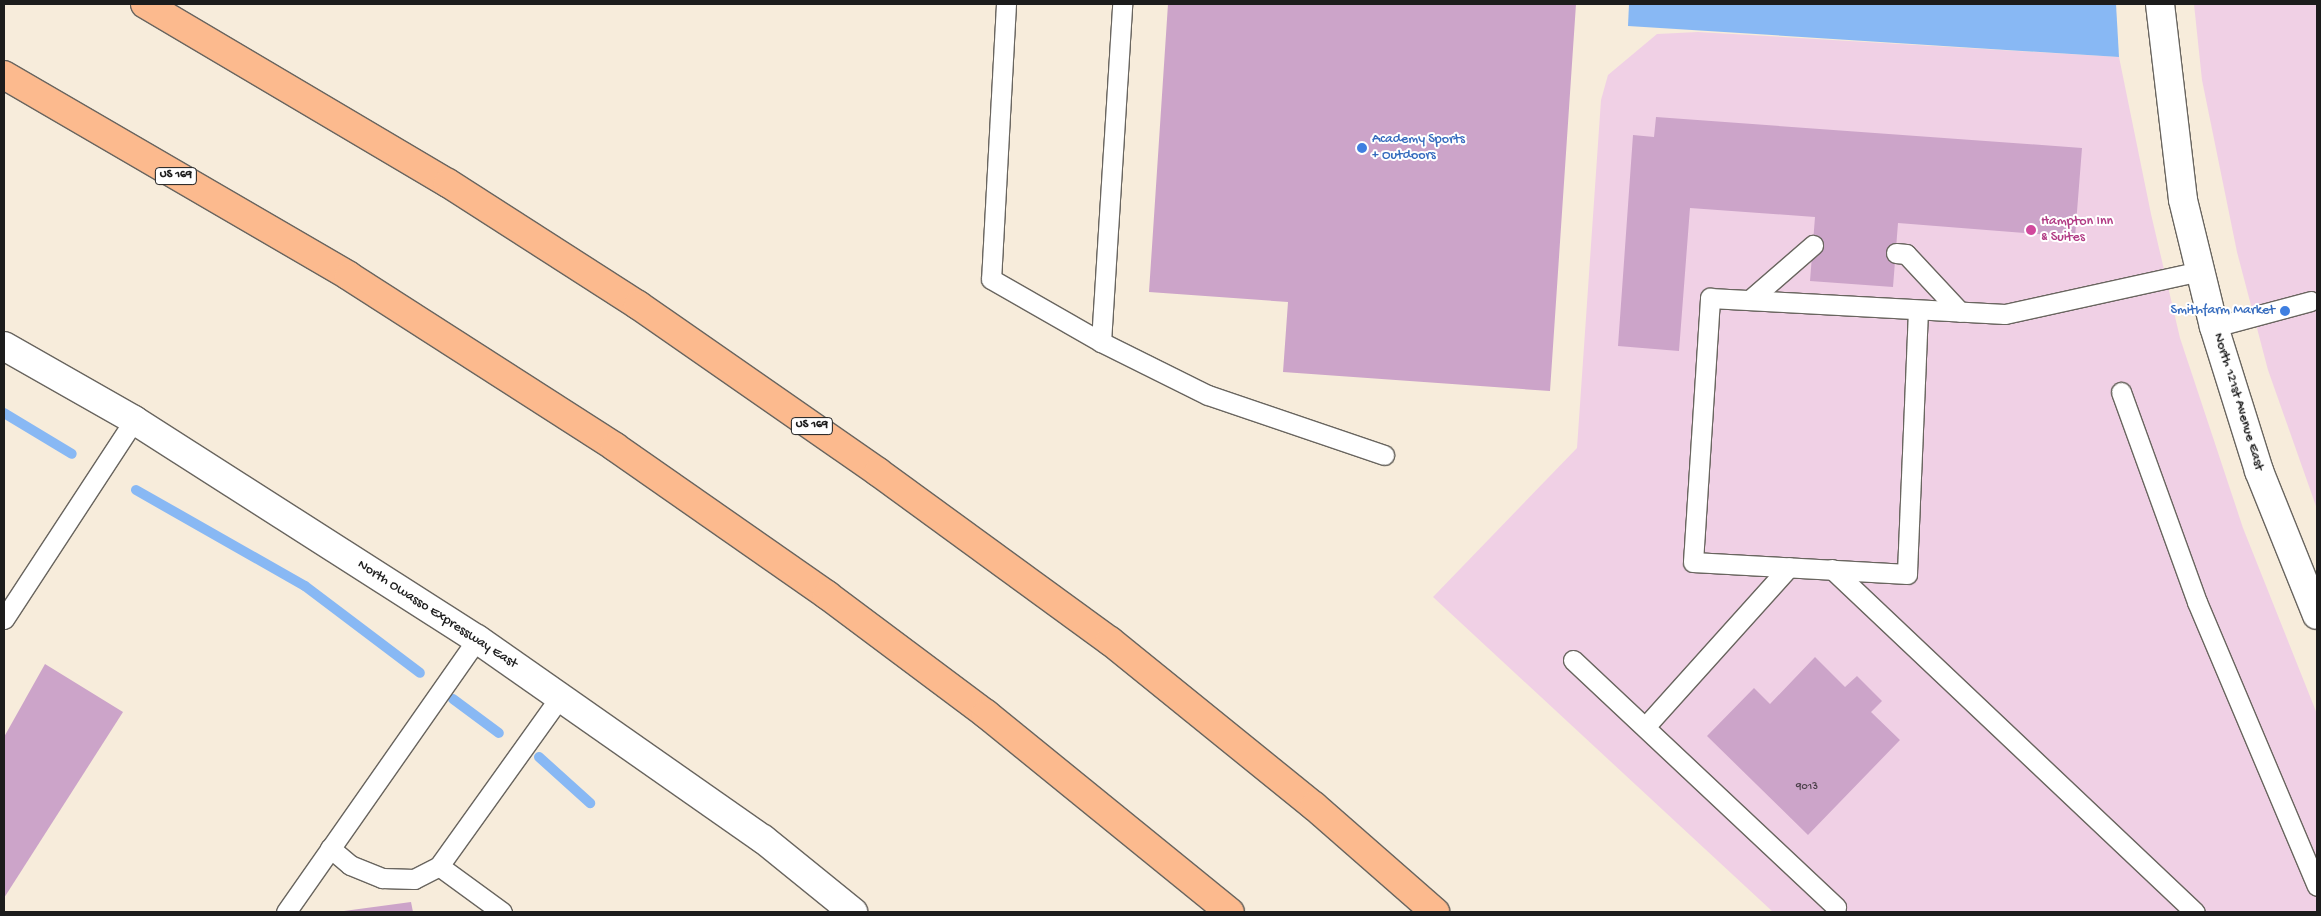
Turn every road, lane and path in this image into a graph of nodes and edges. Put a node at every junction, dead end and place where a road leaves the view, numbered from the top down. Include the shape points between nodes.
1 (144, 4) edge
2 (1006, 4) edge
3 (1122, 4) edge
4 (2160, 4) edge
5 (4, 75) edge
6 (1813, 245) dead end
7 (1896, 253) dead end
8 (2200, 271) junction
9 (1752, 298) junction
10 (2310, 301) dead end
11 (1918, 310) junction
12 (1960, 312) junction
13 (2214, 327) junction
14 (1101, 342) junction
15 (4, 346) edge
16 (2121, 392) dead end
17 (134, 420) junction
18 (1384, 455) dead end
19 (1790, 567) junction
20 (1832, 569) junction
21 (2317, 615) edge
22 (4, 619) edge
23 (476, 639) junction
24 (1573, 660) dead end
25 (560, 697) junction
26 (1645, 727) junction
27 (330, 848) junction
28 (438, 866) junction
29 (2317, 886) edge
30 (1836, 907) dead end
31 (286, 912) edge
32 (502, 912) edge
33 (852, 912) edge
34 (1230, 912) edge
35 (1436, 912) edge
36 (2195, 912) edge

1 - 35 highway, US 169 via 448,183 638,305 878,472 1110,641 1314,806
2 - 14 lane via 991,278
3 - 14 lane
4 - 8 street, North 121st Avenue East via 2183,200
5 - 34 highway, US 169 via 349,276 615,447 827,595 986,714
6 - 9 lane
7 - 12 lane via 1906,254
8 - 12 lane via 2005,314
8 - 13 street, North 121st Avenue East
9 - 11 lane
9 - 19 lane via 1710,298 1693,562
10 - 13 lane
11 - 12 lane
11 - 20 lane via 1907,574
13 - 21 street, North 121st Avenue East via 2259,471
14 - 18 lane via 1208,395
15 - 17 street, North Owasso Expressway East
16 - 29 lane via 2197,602
17 - 22 lane
17 - 23 street, North Owasso Expressway East
19 - 20 lane
19 - 26 lane
20 - 36 lane
23 - 25 street, North Owasso Expressway East
23 - 27 lane
24 - 26 lane
25 - 28 lane
25 - 33 street, North Owasso Expressway East via 763,840
26 - 30 lane
27 - 28 lane via 350,865 382,878 414,879
27 - 31 lane
28 - 32 lane

